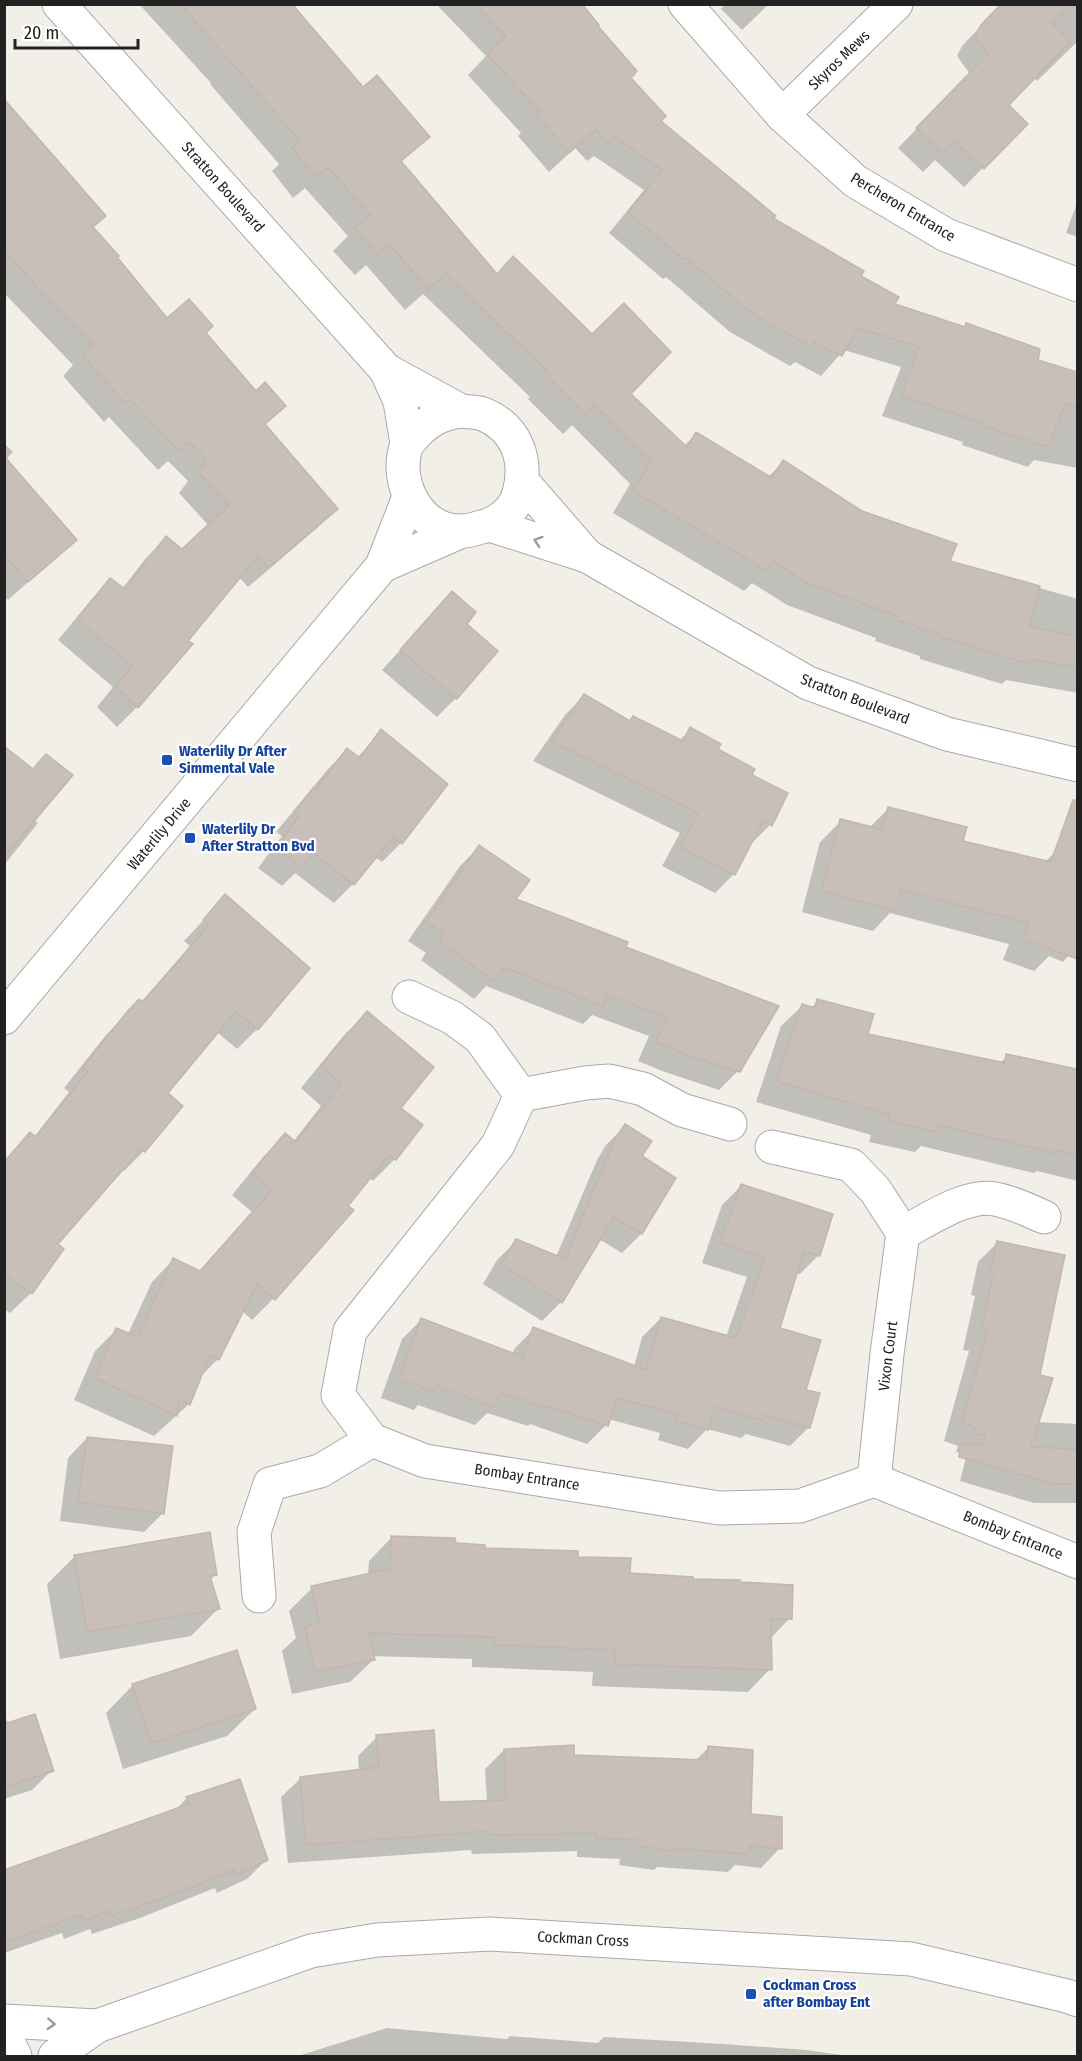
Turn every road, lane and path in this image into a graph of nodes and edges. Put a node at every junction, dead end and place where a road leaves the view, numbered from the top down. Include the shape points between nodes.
1 (59, 4) edge
2 (685, 4) edge
3 (896, 4) edge
4 (782, 114) junction
5 (1077, 285) edge
6 (386, 370) junction
7 (461, 411) junction
8 (407, 444) junction
9 (522, 481) junction
10 (409, 497) junction
11 (476, 528) junction
12 (587, 556) junction
13 (382, 566) junction
14 (1077, 765) edge
15 (408, 997) dead end
16 (4, 1018) edge
17 (521, 1095) junction
18 (730, 1124) dead end
19 (772, 1147) dead end
20 (1044, 1217) dead end
21 (903, 1233) junction
22 (372, 1440) junction
23 (874, 1480) junction
24 (1077, 1562) edge
25 (259, 1596) dead end
26 (1077, 2000) edge
27 (4, 2021) edge
28 (98, 2026) junction
29 (4, 2035) edge
30 (15, 2056) edge
31 (55, 2056) edge

1 - 6 street, Stratton Boulevard
2 - 4 street, Percheron Entrance
3 - 4 street, Skyros Mews
4 - 5 street, Percheron Entrance via 855,181 946,235
6 - 7 street, Stratton Boulevard
6 - 8 street, Stratton Boulevard via 400,401
7 - 8 street via 442,414 424,425
7 - 9 street via 482,414 508,431 519,449
8 - 10 street via 403,466
9 - 11 street via 519,496 507,513
9 - 12 street, Stratton Boulevard
10 - 11 street via 421,514 441,527
10 - 13 street, Waterlily Drive
12 -> 11 street, Stratton Boulevard
11 - 13 street, Waterlily Drive
12 - 14 street, Stratton Boulevard via 808,683 947,735
13 - 16 street, Waterlily Drive
15 - 17 street via 453,1018 480,1038
17 - 18 street via 609,1081 643,1089 682,1110
17 - 22 street via 498,1145 350,1331 338,1395
19 - 21 street via 851,1165 875,1190
20 - 21 street via 993,1198 968,1200
21 - 23 street, Vixon Court
22 - 23 street, Bombay Entrance via 424,1461 719,1508 800,1506
22 - 25 street via 320,1471 270,1484 254,1532
23 - 24 street, Bombay Entrance
26 - 28 street, Cockman Cross via 911,1959 490,1934 377,1940 311,1951
27 -> 28 street, Cockman Cross
28 - 31 street, Cockman Cross
29 - 30 street

